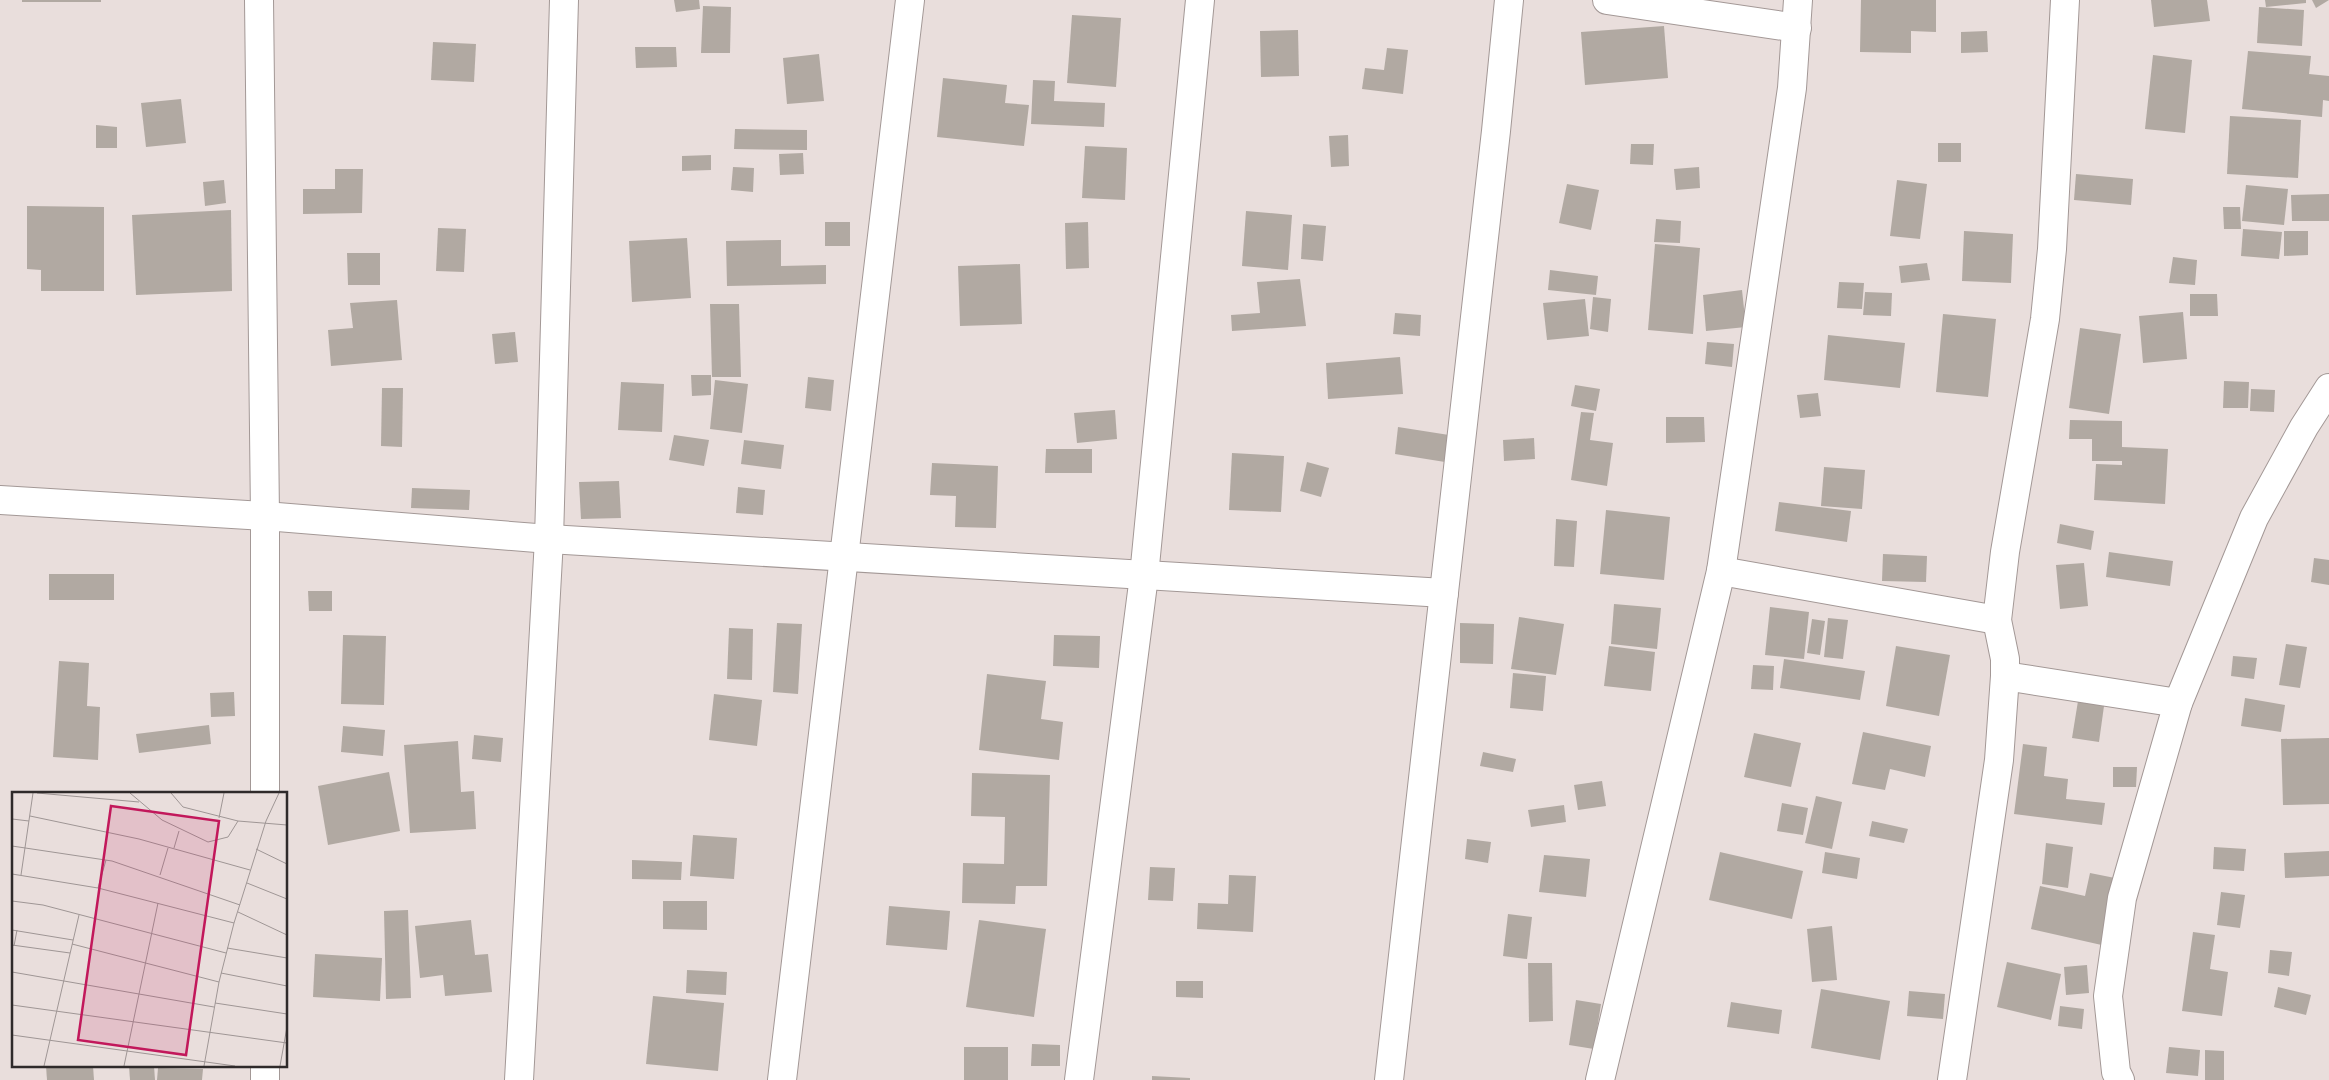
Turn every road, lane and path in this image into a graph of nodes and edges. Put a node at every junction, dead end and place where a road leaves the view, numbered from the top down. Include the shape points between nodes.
1 (259, 0) edge
2 (564, 0) edge
3 (910, 0) edge
4 (1200, 0) edge
5 (1509, 0) edge
6 (1607, 0) edge
7 (1798, 0) edge
8 (2065, 0) edge
9 (1797, 28) junction
10 (2329, 388) edge
11 (0, 500) edge
12 (265, 516) junction
13 (549, 539) junction
14 (844, 557) junction
15 (1721, 571) junction
16 (1144, 576) junction
17 (1444, 593) junction
18 (1997, 620) junction
19 (2005, 676) junction
20 (2178, 703) junction
21 (265, 792) edge
22 (519, 1080) edge
23 (782, 1080) edge
24 (1079, 1080) edge
25 (1389, 1080) edge
26 (1600, 1080) edge
27 (1952, 1080) edge
28 (2120, 1080) edge

1 - 12 street
2 - 13 street
3 - 14 street
4 - 16 street
5 - 17 street
6 - 9 street
7 - 9 street
8 - 18 street via 2045,319 2005,552
9 - 15 street via 1790,98
10 - 20 street via 2254,518
11 - 12 street
12 - 13 street
12 - 21 street
13 - 14 street
13 - 22 street
14 - 16 street
14 - 23 street
15 - 18 street
15 - 26 street
16 - 17 street
16 - 24 street
17 - 25 street
18 - 19 street
19 - 20 street
19 - 27 street via 2000,760
20 - 28 street via 2122,898 2108,996 2116,1072

